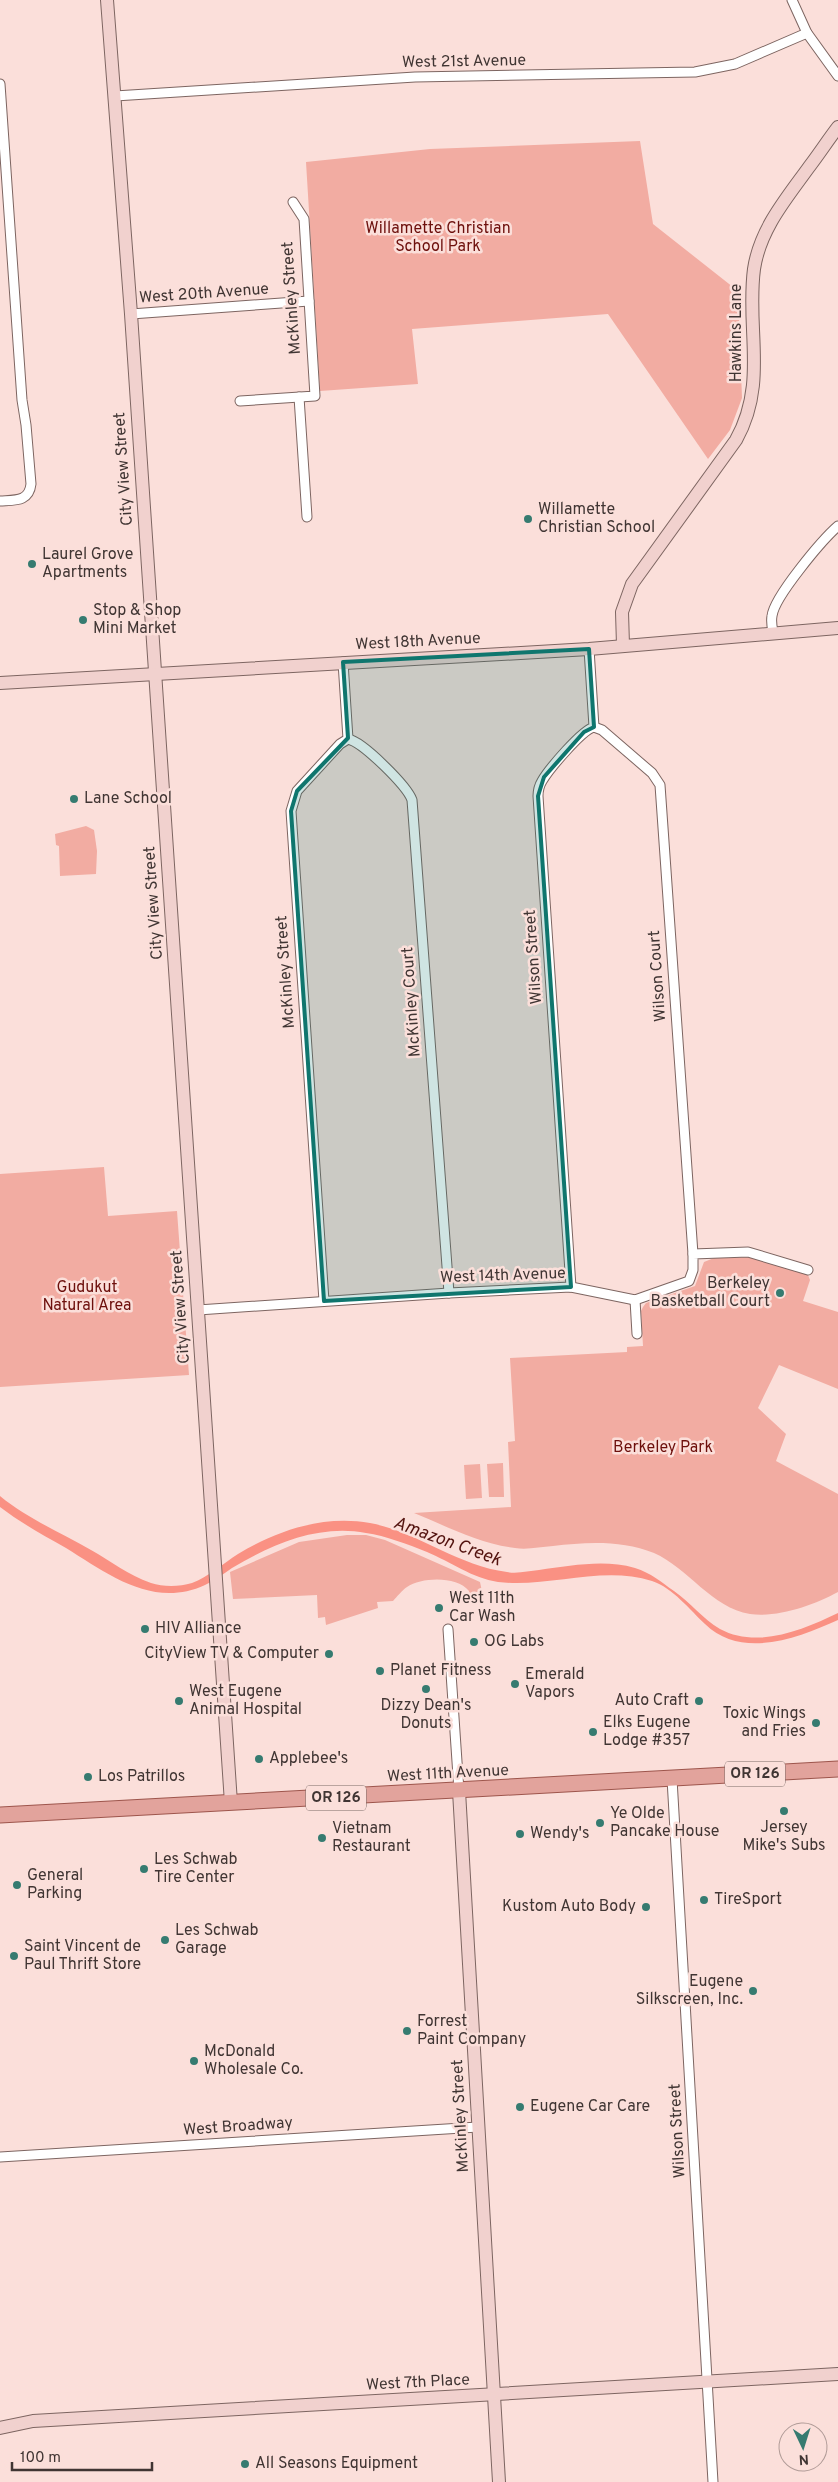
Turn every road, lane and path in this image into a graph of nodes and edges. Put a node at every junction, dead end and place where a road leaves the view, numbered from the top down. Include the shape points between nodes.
1 (107, 0) edge
2 (792, 0) edge
3 (807, 33) junction
4 (838, 76) edge
5 (0, 84) edge
6 (115, 96) junction
7 (838, 127) edge
8 (293, 202) dead end
9 (309, 301) junction
10 (130, 314) junction
11 (298, 397) junction
12 (240, 401) dead end
13 (0, 501) edge
14 (307, 517) dead end
15 (838, 526) edge
16 (838, 628) edge
17 (772, 632) junction
18 (623, 645) junction
19 (589, 648) junction
20 (343, 662) junction
21 (154, 674) junction
22 (0, 683) edge
23 (594, 727) junction
24 (348, 739) junction
25 (693, 1254) junction
26 (808, 1270) dead end
27 (571, 1287) junction
28 (449, 1292) junction
29 (635, 1300) junction
30 (324, 1301) junction
31 (198, 1310) junction
32 (637, 1334) dead end
33 (448, 1629) dead end
34 (838, 1769) edge
35 (672, 1779) junction
36 (459, 1791) junction
37 (231, 1803) junction
38 (0, 1815) edge
39 (478, 2127) junction
40 (0, 2157) edge
41 (838, 2374) edge
42 (708, 2382) junction
43 (494, 2395) junction
44 (0, 2428) edge
45 (499, 2482) edge
46 (713, 2482) edge

1 - 6 street, City View Street
2 - 3 street
3 - 4 street
3 - 6 street, West 21st Avenue via 735,64 696,72 399,78
5 - 13 street via 31,484 28,496
6 - 10 street, City View Street
7 - 18 street, Hawkins Lane via 764,233 753,281 755,375 748,416 736,440 632,584 622,612
8 - 9 street, McKinley Street via 304,219
9 - 10 street, West 20th Avenue
9 - 11 street, McKinley Street via 315,396
10 - 21 street, City View Street
11 - 12 street
11 - 14 street
15 - 17 street via 822,541 780,598 772,616
16 - 17 street, West 18th Avenue
17 - 18 street, West 18th Avenue
18 - 19 street, West 18th Avenue
19 - 20 street, West 18th Avenue
19 - 23 street
20 - 21 street, West 18th Avenue
20 - 24 street
21 - 22 street, West 18th Avenue
21 - 31 street, City View Street
23 - 25 street, Wilson Court via 602,730 652,772 661,790
23 - 27 street, Wilson Street via 584,732 544,777 538,796
24 - 28 street, McKinley Court via 358,744 405,786 412,800
24 - 30 street, McKinley Street via 297,791 291,810
25 - 26 street via 748,1252
25 - 29 street via 694,1270 689,1281
27 - 28 street, West 14th Avenue
27 - 29 street, West 14th Avenue
28 - 30 street, West 14th Avenue
29 - 32 street
30 - 31 street, West 14th Avenue
31 - 37 street, City View Street
33 - 36 street, McKinley Street
34 - 35 main road, West 11th Avenue / OR 126
35 - 36 main road, West 11th Avenue / OR 126
35 - 42 street, Wilson Street
36 - 37 main road, West 11th Avenue / OR 126
36 - 39 street, McKinley Street
37 - 38 main road, West 11th Avenue / OR 126
39 - 40 street, West Broadway
39 - 43 street, McKinley Street
41 - 42 street, West 7th Place
42 - 43 street, West 7th Place
42 - 46 street, Wilson Street
43 - 44 street, West 7th Place via 33,2421
43 - 45 street, McKinley Street

